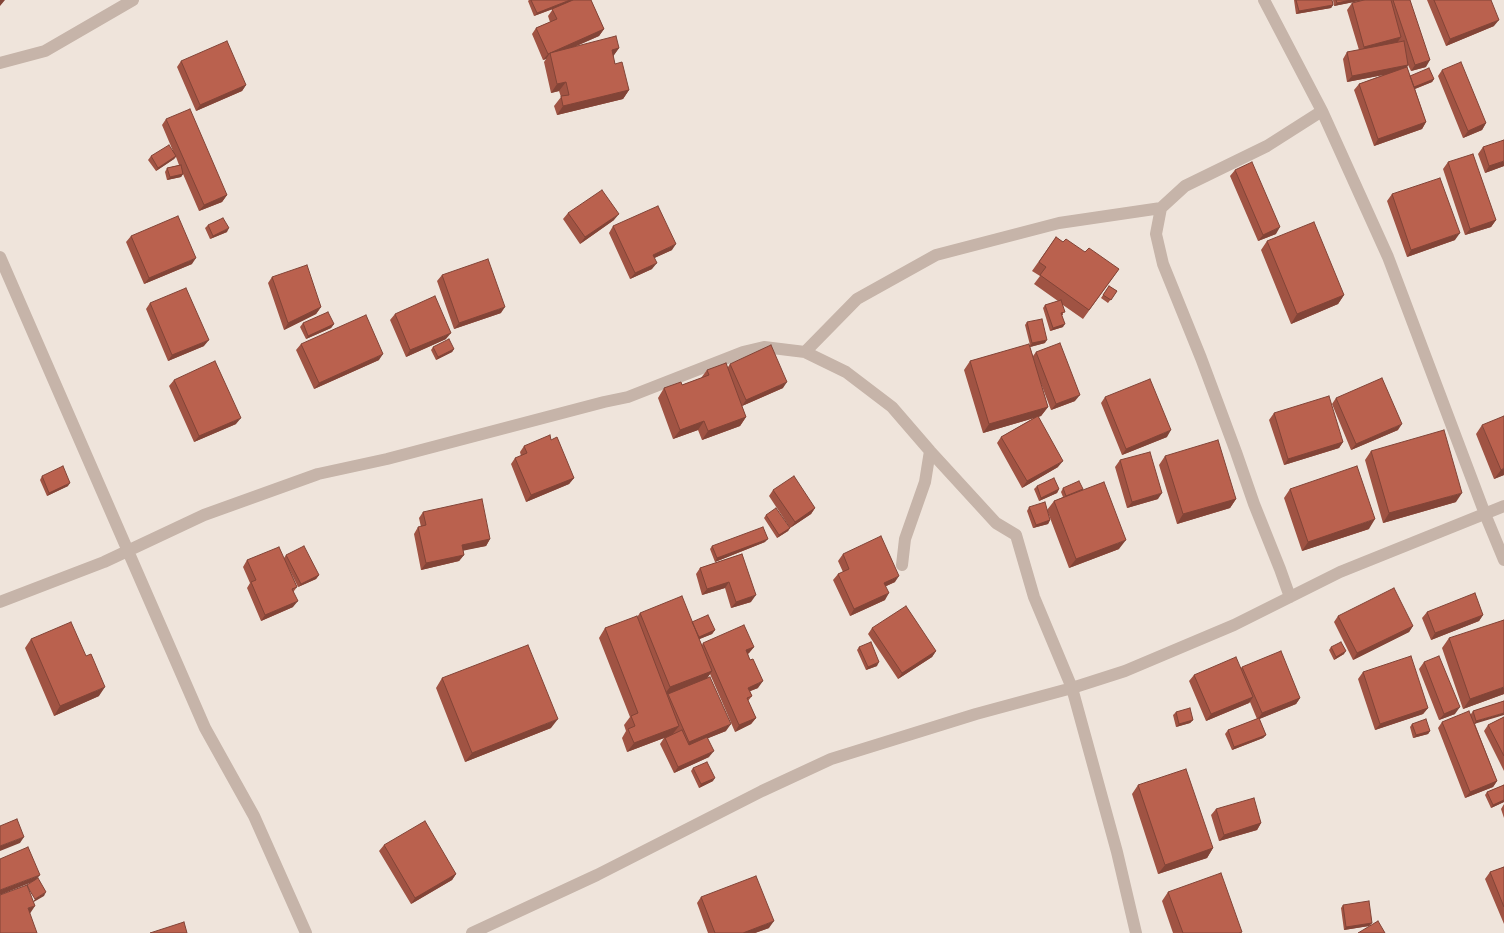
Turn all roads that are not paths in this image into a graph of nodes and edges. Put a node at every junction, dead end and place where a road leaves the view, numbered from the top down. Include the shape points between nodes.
1 (133, 0) edge
2 (1264, 0) edge
3 (0, 63) edge
4 (1322, 111) junction
5 (1161, 208) junction
6 (0, 257) edge
7 (805, 352) junction
8 (930, 451) junction
9 (1504, 506) edge
10 (1485, 514) junction
11 (127, 551) junction
12 (1504, 560) edge
13 (902, 565) dead end
14 (1290, 597) junction
15 (0, 602) edge
16 (1072, 688) junction
17 (306, 933) edge
18 (472, 933) edge
19 (1136, 933) edge

1 - 3 street via 45,51
2 - 4 street
4 - 5 street via 1267,146 1185,186
4 - 10 street via 1388,257
5 - 7 street via 1059,223 936,255 857,299
5 - 14 street via 1156,234 1163,264
6 - 11 street
7 - 8 street via 846,372 892,407
7 - 11 street via 764,347 743,352 628,397 318,474 204,515
8 - 13 street via 925,482 905,539
8 - 16 street via 996,523 1016,535 1034,597
9 - 10 street
10 - 12 street
10 - 14 street via 1340,572
11 - 15 street
11 - 17 street via 205,728 254,816
14 - 16 street via 1234,625 1125,671
16 - 18 street via 831,759
16 - 19 street

